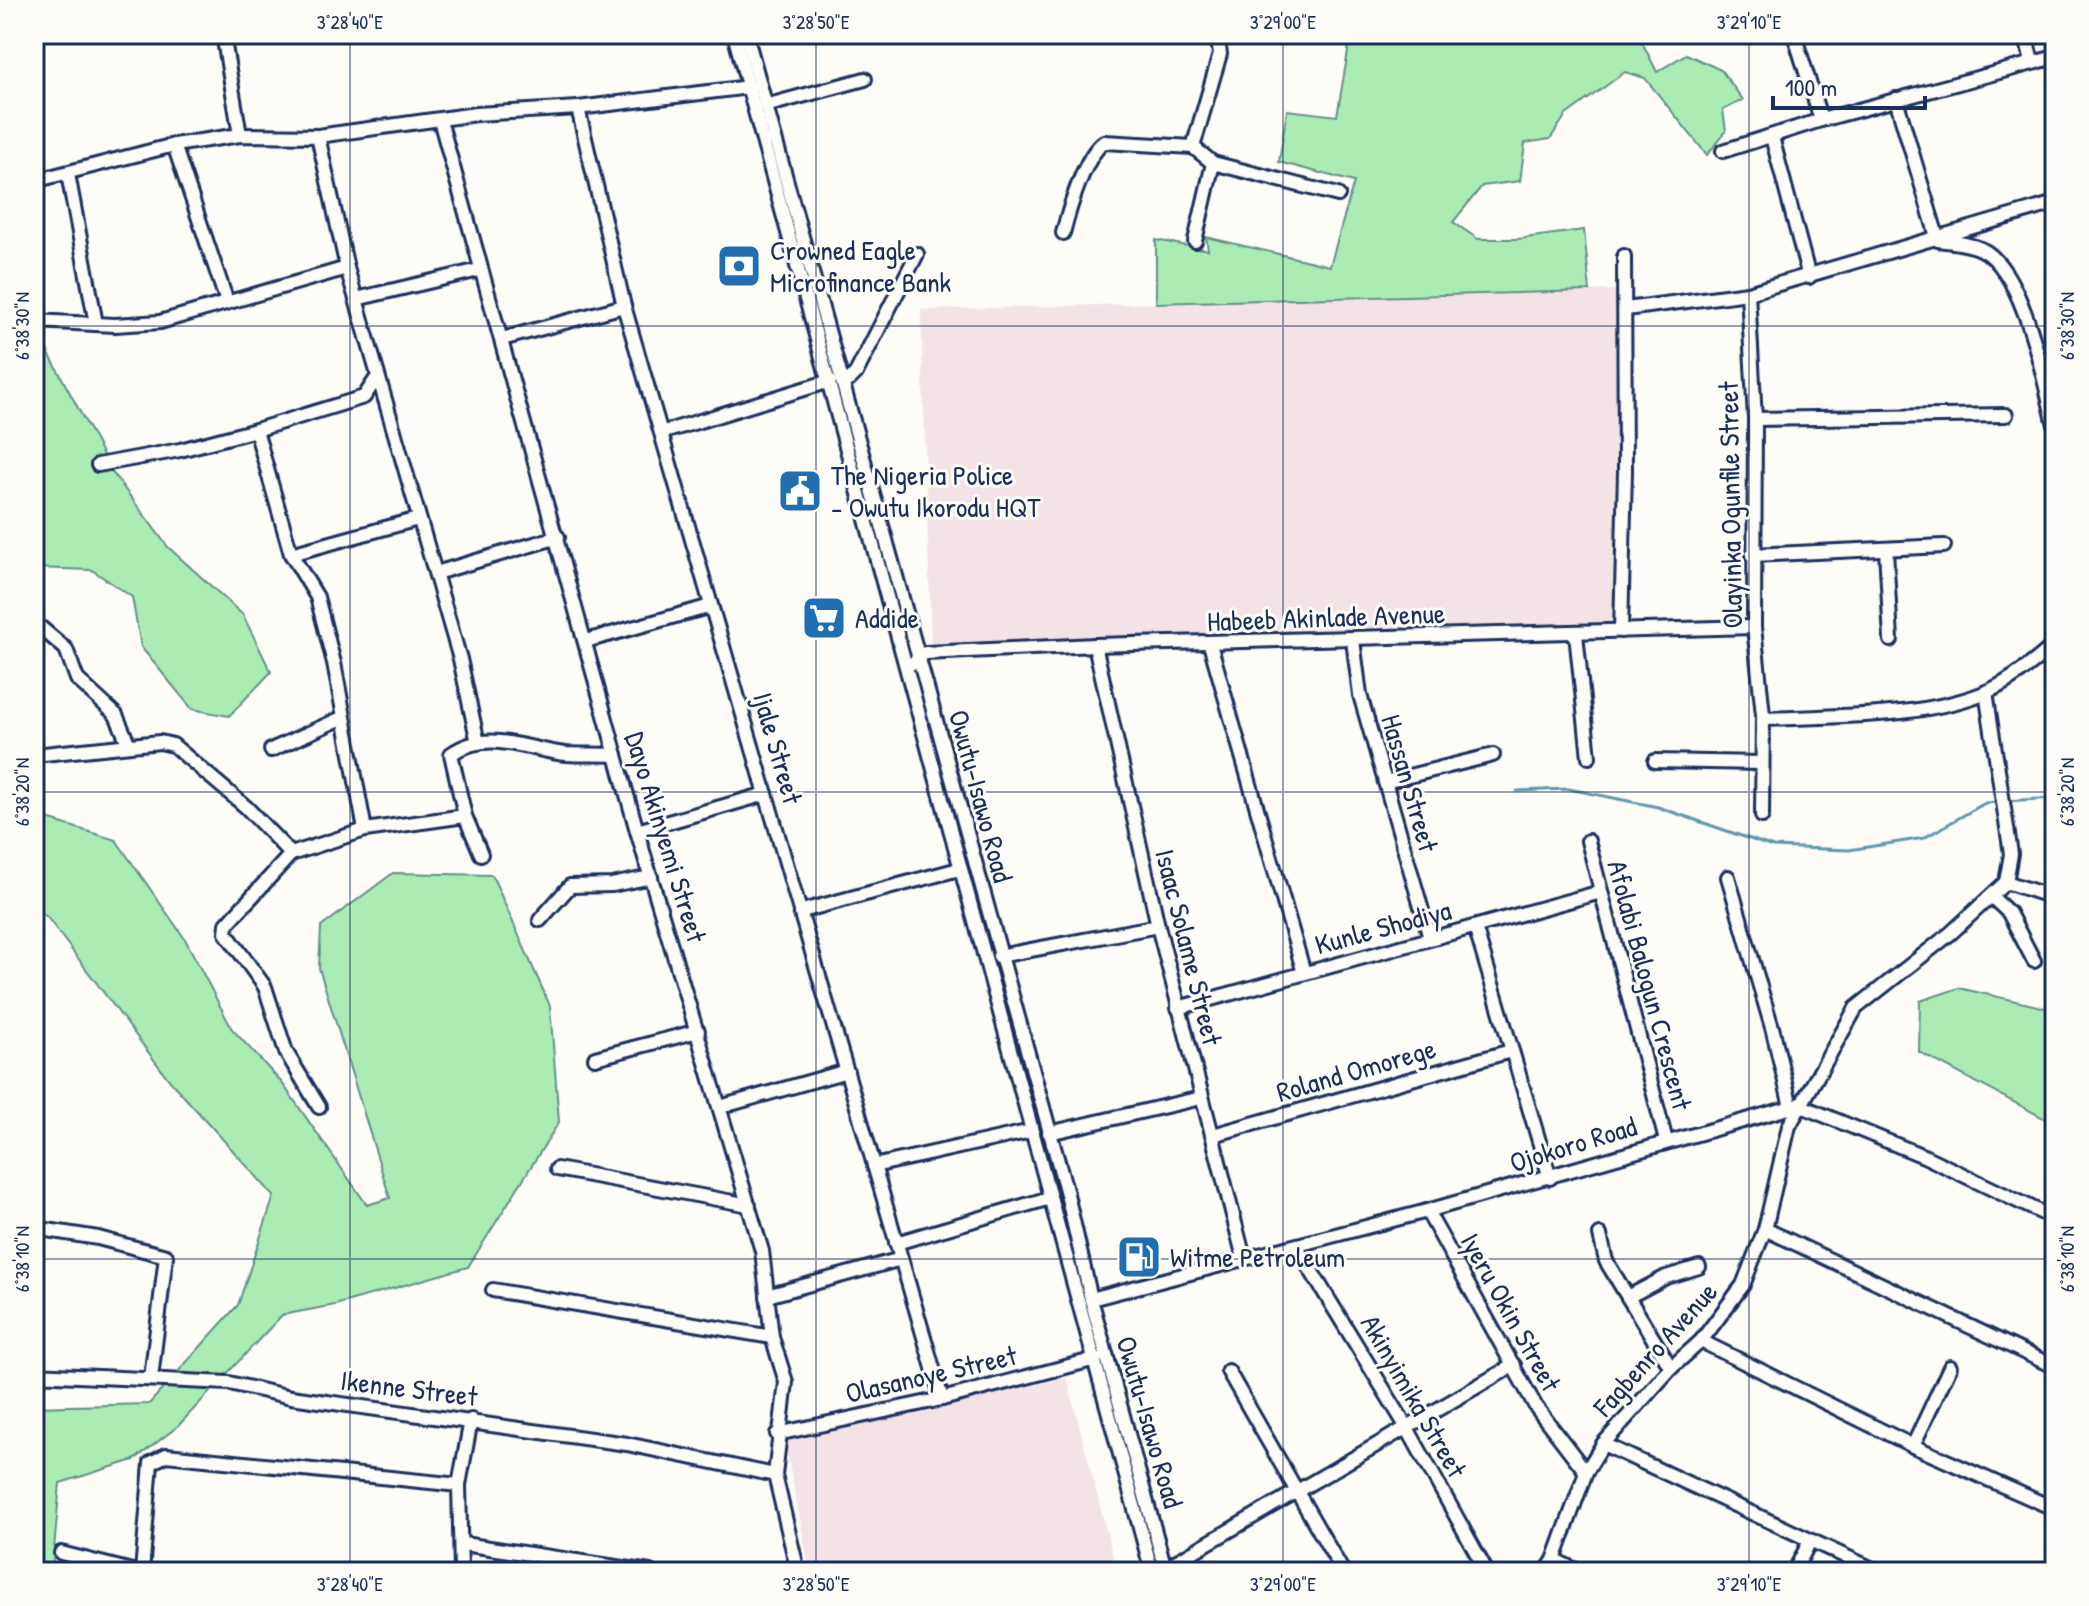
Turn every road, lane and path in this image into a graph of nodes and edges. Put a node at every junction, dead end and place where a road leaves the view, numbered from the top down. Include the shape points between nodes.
1 (223, 34) edge
2 (734, 34) edge
3 (746, 34) edge
4 (1217, 34) edge
5 (1794, 34) edge
6 (2025, 34) edge
7 (2055, 57) edge
8 (2032, 62) junction
9 (865, 79) dead end
10 (749, 87) junction
11 (1896, 99) junction
12 (765, 106) junction
13 (578, 108) junction
14 (440, 120) junction
15 (1821, 120) junction
16 (240, 135) junction
17 (318, 136) junction
18 (1772, 137) junction
19 (174, 145) junction
20 (1193, 147) junction
21 (1723, 151) dead end
22 (1213, 163) junction
23 (68, 174) junction
24 (34, 181) edge
25 (1338, 195) dead end
26 (2055, 203) edge
27 (1063, 233) dead end
28 (1938, 240) junction
29 (1195, 241) dead end
30 (917, 254) dead end
31 (1624, 256) dead end
32 (347, 268) junction
33 (479, 270) junction
34 (1809, 277) junction
35 (1748, 293) junction
36 (356, 299) junction
37 (227, 302) junction
38 (624, 306) junction
39 (1626, 309) junction
40 (34, 321) edge
41 (96, 324) junction
42 (502, 339) junction
43 (376, 379) junction
44 (837, 380) junction
45 (2006, 415) dead end
46 (1755, 419) junction
47 (2055, 425) edge
48 (256, 430) junction
49 (664, 432) junction
50 (98, 465) dead end
51 (418, 519) junction
52 (558, 537) junction
53 (1944, 546) dead end
54 (1886, 549) junction
55 (291, 554) junction
56 (1752, 555) junction
57 (436, 573) junction
58 (711, 606) junction
59 (34, 622) edge
60 (1754, 627) junction
61 (1621, 631) junction
62 (1576, 634) junction
63 (1353, 640) junction
64 (1891, 640) dead end
65 (586, 641) junction
66 (1210, 644) junction
67 (2055, 644) edge
68 (1095, 645) junction
69 (919, 659) junction
70 (904, 670) junction
71 (1986, 692) junction
72 (1763, 715) junction
73 (342, 718) junction
74 (478, 743) junction
75 (129, 745) junction
76 (271, 750) dead end
77 (34, 755) edge
78 (616, 755) junction
79 (1493, 755) dead end
80 (1589, 757) dead end
81 (1655, 761) dead end
82 (1762, 763) junction
83 (1385, 782) junction
84 (766, 794) junction
85 (465, 816) junction
86 (1762, 816) dead end
87 (365, 830) junction
88 (637, 831) junction
89 (1588, 841) dead end
90 (291, 854) junction
91 (481, 854) dead end
92 (959, 869) junction
93 (651, 877) junction
94 (1728, 877) dead end
95 (2006, 882) junction
96 (1601, 892) junction
97 (1992, 897) junction
98 (2055, 898) edge
99 (802, 911) junction
100 (540, 920) dead end
101 (1158, 926) junction
102 (1475, 927) junction
103 (1430, 938) junction
104 (999, 956) junction
105 (2034, 961) dead end
106 (1304, 973) junction
107 (1178, 1008) junction
108 (698, 1031) junction
109 (1511, 1051) junction
110 (595, 1058) dead end
111 (847, 1071) junction
112 (1201, 1098) junction
113 (1795, 1106) junction
114 (319, 1107) dead end
115 (720, 1107) junction
116 (1031, 1131) junction
117 (1049, 1133) junction
118 (1213, 1135) junction
119 (1666, 1141) junction
120 (874, 1166) junction
121 (557, 1169) dead end
122 (1550, 1178) junction
123 (1050, 1198) junction
124 (749, 1205) junction
125 (1427, 1211) junction
126 (2055, 1219) edge
127 (34, 1228) edge
128 (1765, 1229) junction
129 (1600, 1235) dead end
130 (896, 1243) junction
131 (1296, 1246) junction
132 (1244, 1258) junction
133 (901, 1259) junction
134 (1699, 1267) dead end
135 (493, 1290) dead end
136 (767, 1296) junction
137 (1628, 1297) junction
138 (1091, 1299) junction
139 (772, 1337) junction
140 (1701, 1341) junction
141 (1096, 1359) junction
142 (1514, 1365) junction
143 (1950, 1367) dead end
144 (2055, 1367) edge
145 (1671, 1368) junction
146 (1228, 1371) dead end
147 (34, 1374) edge
148 (151, 1378) junction
149 (942, 1399) junction
150 (471, 1420) junction
151 (1406, 1426) junction
152 (777, 1434) junction
153 (1603, 1444) junction
154 (1913, 1446) junction
155 (1586, 1472) junction
156 (775, 1475) junction
157 (459, 1485) junction
158 (1297, 1493) junction
159 (2055, 1509) edge
160 (1810, 1541) junction
161 (463, 1544) junction
162 (61, 1553) dead end
163 (1554, 1560) junction
164 (1166, 1570) edge
165 (136, 1572) edge
166 (142, 1572) edge
167 (461, 1572) edge
168 (650, 1572) edge
169 (798, 1572) edge
170 (1152, 1572) edge
171 (1343, 1572) edge
172 (1487, 1572) edge
173 (1546, 1572) edge
174 (1580, 1572) edge
175 (1794, 1572) edge
176 (1879, 1572) edge

1 - 16 street
2 - 10 street, Owutu-Isawo Road
3 - 12 street, Owutu-Isawo Road
4 - 20 street via 1220,54
5 - 15 street
6 - 8 street
7 - 8 street
8 - 11 street
9 - 12 street
10 - 13 street
10 - 44 street, Owutu-Isawo Road
11 - 15 street
11 - 28 street
12 - 44 street, Owutu-Isawo Road
13 - 14 street
13 - 38 street, Ijale Street
14 - 17 street
14 - 33 street, Dayo Akinyemi Street
15 - 18 street
16 - 17 street
16 - 19 street
17 - 32 street
18 - 21 street
18 - 34 street
19 - 23 street
19 - 37 street
20 - 22 street
20 - 27 street via 1099,145
22 - 25 street
22 - 29 street
23 - 24 street
23 - 41 street
26 - 28 street
28 - 34 street
28 - 47 street via 1983,249 1995,259 2029,323
30 - 44 street via 856,373 849,380
31 - 39 street
32 - 36 street
32 - 37 street
33 - 36 street
33 - 42 street, Dayo Akinyemi Street
34 - 35 street
35 - 39 street
35 - 46 street, Olayinka Ogunfile Street
36 - 43 street
37 - 41 street via 160,322
38 - 42 street
38 - 49 street, Ijale Street
39 - 61 street
40 - 41 street
42 - 52 street, Dayo Akinyemi Street
43 - 48 street via 364,397
43 - 51 street
44 - 49 street
44 - 69 street, Owutu-Isawo Road
44 - 70 street, Owutu-Isawo Road
45 - 46 street
46 - 56 street, Olayinka Ogunfile Street
48 - 50 street
48 - 55 street
49 - 58 street, Ijale Street
51 - 55 street
51 - 57 street
52 - 57 street
52 - 65 street, Dayo Akinyemi Street
53 - 54 street
54 - 56 street
54 - 64 street
55 - 73 street via 317,597
56 - 60 street, Olayinka Ogunfile Street
57 - 74 street
58 - 65 street
58 - 84 street, Ijale Street
59 - 75 street via 66,649 77,679 116,715
60 - 61 street, Habeeb Akinlade Avenue
60 - 72 street, Olayinka Ogunfile Street
61 - 62 street, Habeeb Akinlade Avenue
62 - 63 street, Habeeb Akinlade Avenue
62 - 80 street
63 - 66 street, Habeeb Akinlade Avenue
63 - 83 street, Hassan Street via 1360,695
65 - 78 street, Dayo Akinyemi Street
66 - 68 street, Habeeb Akinlade Avenue
66 - 106 street
67 - 71 street
68 - 69 street, Habeeb Akinlade Avenue via 925,653
68 - 101 street, Isaac Solame Street
69 - 70 street, Habeeb Akinlade Avenue
69 - 104 street, Owutu-Isawo Road
70 - 92 street, Owutu-Isawo Road
71 - 72 street via 1896,711 1768,719
71 - 95 street via 2011,854
72 - 82 street, Olayinka Ogunfile Street
73 - 76 street
73 - 87 street
74 - 78 street via 505,741 567,754
74 - 85 street via 451,754
75 - 77 street
75 - 90 street via 160,742 184,752
78 - 88 street, Dayo Akinyemi Street
79 - 83 street
81 - 82 street
82 - 86 street, Olayinka Ogunfile Street
83 - 103 street, Hassan Street
84 - 88 street
84 - 99 street, Ijale Street
85 - 87 street
85 - 91 street
87 - 90 street
88 - 93 street, Dayo Akinyemi Street
89 - 96 street, Afolabi Balogun Crescent
90 - 114 street via 227,924 226,933 265,987 286,1052
92 - 99 street
92 - 116 street, Owutu-Isawo Road
93 - 100 street via 570,886
93 - 108 street, Dayo Akinyemi Street
94 - 113 street
95 - 97 street, Fagbenro Avenue
95 - 98 street
96 - 102 street, Kunle Shodiya
96 - 119 street, Afolabi Balogun Crescent
97 - 105 street via 2009,913
97 - 113 street, Fagbenro Avenue via 1856,1008
99 - 111 street, Ijale Street
101 - 104 street
101 - 107 street, Isaac Solame Street
102 - 103 street, Kunle Shodiya
102 - 109 street
103 - 106 street, Kunle Shodiya
104 - 117 street, Owutu-Isawo Road
106 - 107 street, Kunle Shodiya
107 - 112 street, Isaac Solame Street
108 - 110 street
108 - 115 street, Dayo Akinyemi Street
109 - 118 street, Roland Omorege
109 - 122 street
111 - 115 street
111 - 120 street, Ijale Street
112 - 117 street
112 - 118 street, Isaac Solame Street
113 - 119 street, Ojokoro Road
113 - 126 street via 1926,1157
113 - 128 street, Fagbenro Avenue
115 - 124 street, Dayo Akinyemi Street
116 - 120 street
116 - 123 street, Owutu-Isawo Road
117 - 138 street, Owutu-Isawo Road
118 - 132 street, Isaac Solame Street
119 - 122 street, Ojokoro Road
120 - 130 street, Ijale Street
121 - 124 street
122 - 125 street, Ojokoro Road
123 - 130 street
123 - 141 street, Owutu-Isawo Road
124 - 136 street, Dayo Akinyemi Street via 765,1262
125 - 131 street, Ojokoro Road
125 - 142 street, Iyeru Okin Street
127 - 148 street via 166,1256
128 - 140 street, Fagbenro Avenue via 1743,1285
128 - 144 street
129 - 137 street via 1606,1261
130 - 133 street, Ijale Street
131 - 132 street, Ojokoro Road
131 - 151 street, Akinyimika Street
132 - 138 street, Ojokoro Road
133 - 136 street
133 - 149 street, Ijale Street
134 - 137 street
135 - 139 street
136 - 139 street, Dayo Akinyemi Street
137 - 145 street
138 - 164 street, Owutu-Isawo Road
139 - 152 street, Dayo Akinyemi Street via 786,1382
140 - 145 street, Fagbenro Avenue
140 - 154 street
141 - 149 street, Olasanoye Street
141 - 170 street, Owutu-Isawo Road
142 - 151 street
142 - 155 street, Iyeru Okin Street via 1544,1420
143 - 154 street
145 - 153 street, Fagbenro Avenue
146 - 158 street
147 - 148 street, Ikenne Street
148 - 150 street, Ikenne Street via 229,1383 291,1397
149 - 152 street, Olasanoye Street
150 - 156 street, Ikenne Street via 627,1444
150 - 157 street
151 - 158 street
151 - 172 street, Akinyimika Street
152 - 156 street, Dayo Akinyemi Street
153 - 155 street, Fagbenro Avenue
153 - 160 street
154 - 159 street
155 - 163 street, Fagbenro Avenue
156 - 169 street, Dayo Akinyemi Street
157 - 161 street
157 - 166 street via 166,1455 151,1463
158 - 164 street
158 - 171 street
160 - 175 street
160 - 176 street
161 - 167 street
161 - 168 street
162 - 165 street
163 - 173 street, Fagbenro Avenue
163 - 174 street

